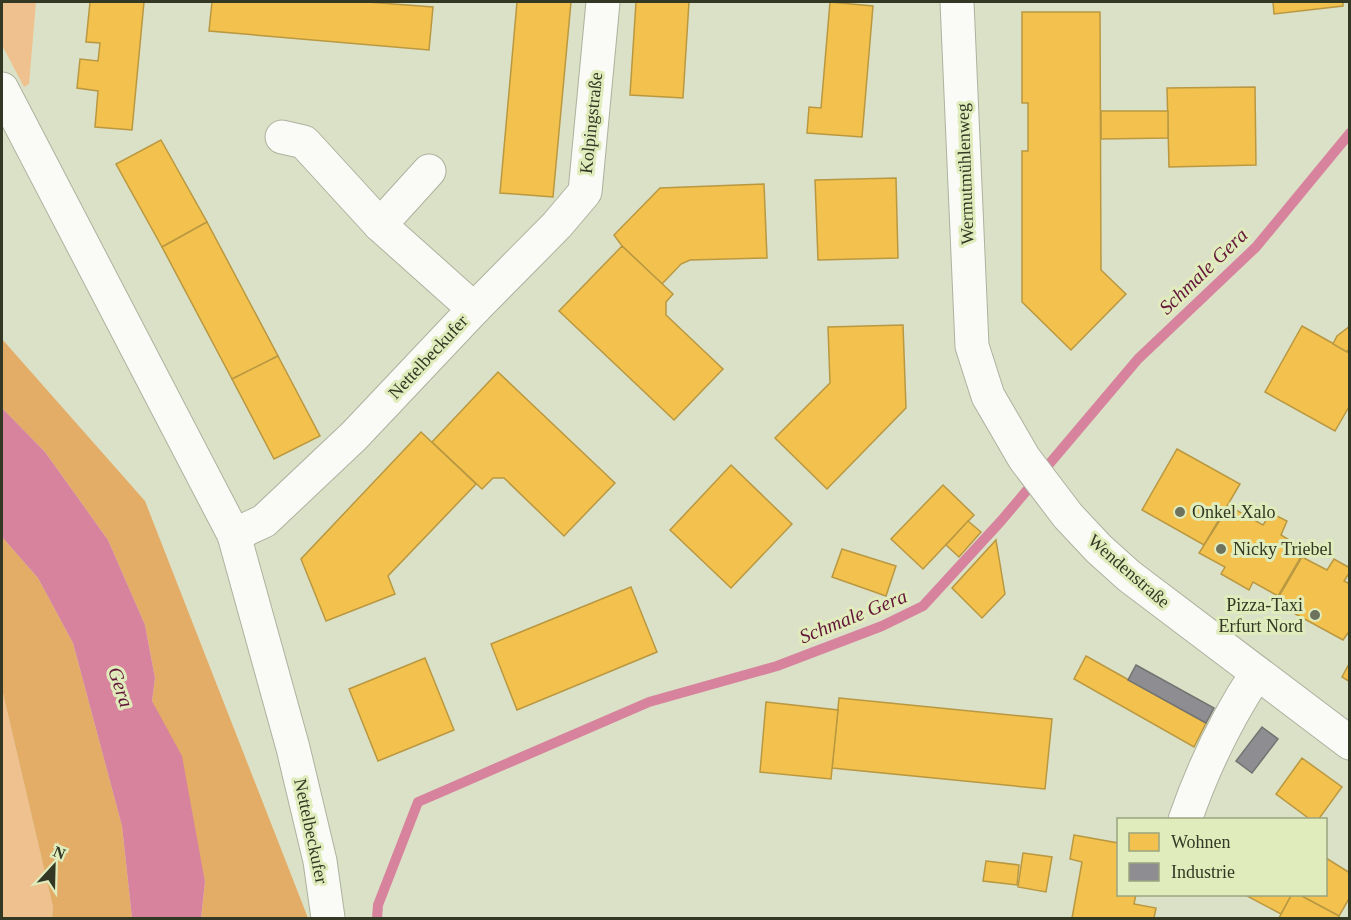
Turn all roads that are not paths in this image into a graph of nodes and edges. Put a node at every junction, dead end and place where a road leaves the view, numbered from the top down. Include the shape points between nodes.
1 (603, 2) edge
2 (957, 2) edge
3 (2, 89) edge
4 (282, 137) dead end
5 (429, 171) dead end
6 (380, 225) junction
7 (474, 309) junction
8 (972, 346) joint
9 (234, 535) junction
10 (1257, 673) junction
11 (1350, 743) edge
12 (1185, 818) edge
13 (327, 918) edge

1 - 7 street, Kolpingstraße via 585,192
2 - 8 street, Wermutmühlenweg
3 - 9 street, Nettelbeckufer
4 - 6 street, Nettelbeckufer via 304,142
5 - 6 street
6 - 7 street, Nettelbeckufer
7 - 9 street, Nettelbeckufer via 354,436 264,521
8 - 10 street, Wendenstraße via 988,396 1048,491 1099,549 1129,576
9 - 13 street, Nettelbeckufer via 293,748 320,861
10 - 11 street, Wendenstraße
10 - 12 street via 1198,782

